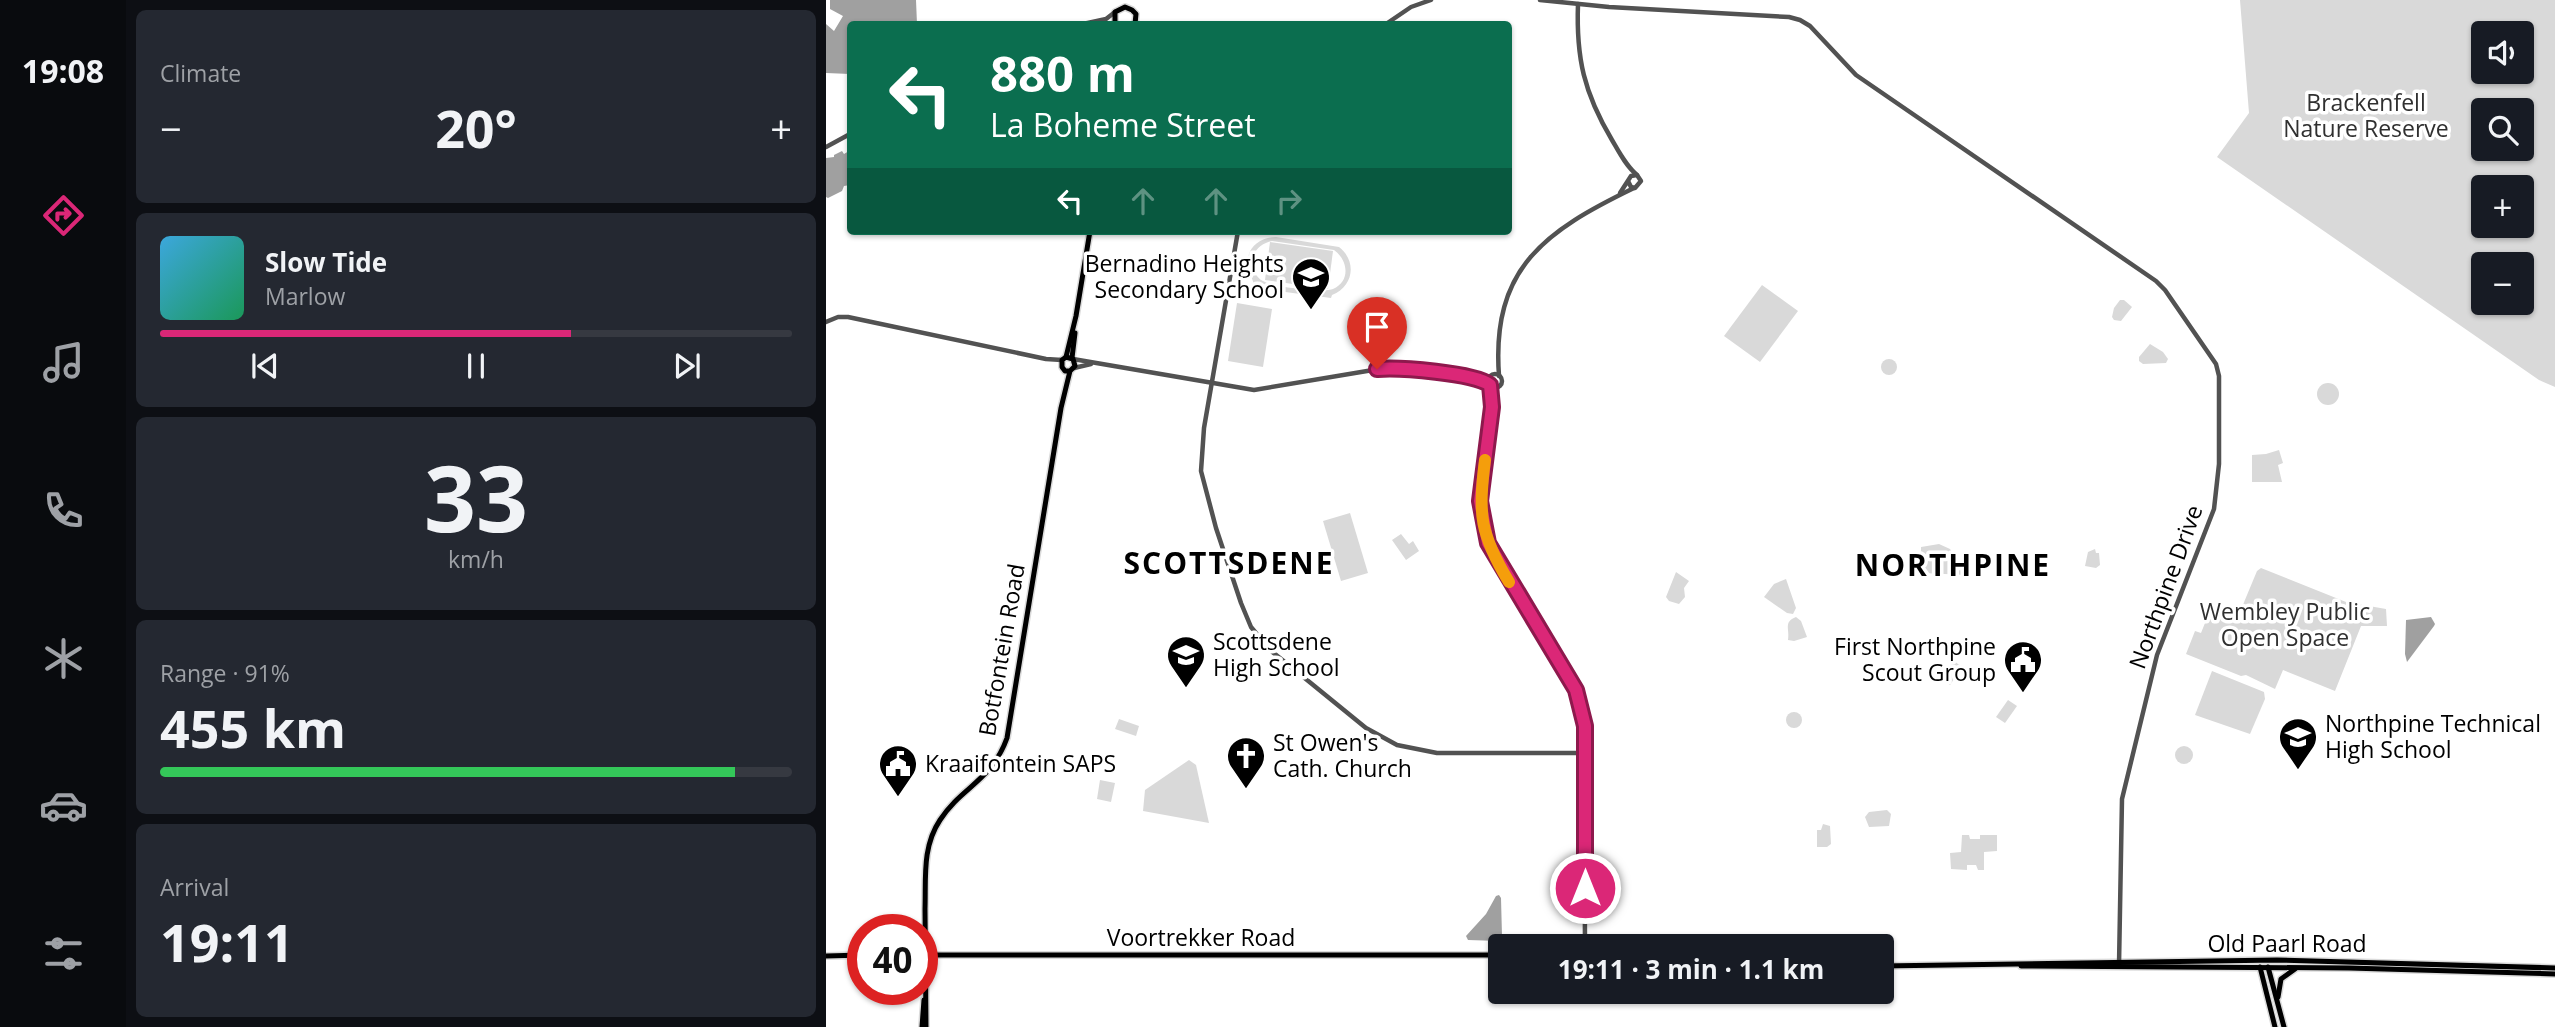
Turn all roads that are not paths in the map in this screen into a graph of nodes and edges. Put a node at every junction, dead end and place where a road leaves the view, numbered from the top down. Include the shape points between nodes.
1 (1124, 0) edge
2 (1131, 0) edge
3 (1431, 0) edge
4 (1540, 0) edge
5 (1578, 4) junction
6 (1116, 11) junction
7 (1134, 12) junction
8 (1097, 21) edge
9 (1115, 21) edge
10 (1136, 21) edge
11 (1390, 21) edge
12 (847, 136) edge
13 (826, 147) edge
14 (1624, 160) junction
15 (1637, 175) junction
16 (1628, 181) junction
17 (1634, 188) junction
18 (1615, 197) junction
19 (1089, 235) edge
20 (1237, 235) edge
21 (826, 322) edge
22 (1498, 357) junction
23 (1092, 363) junction
24 (1068, 364) junction
25 (1491, 375) junction
26 (1499, 376) junction
27 (1471, 377) junction
28 (1212, 384) junction
29 (1489, 384) junction
30 (1497, 387) junction
31 (1492, 407) junction
32 (1585, 753) junction
33 (925, 914) edge
34 (1585, 934) edge
35 (847, 955) edge
36 (938, 955) edge
37 (826, 956) edge
38 (1488, 956) edge
39 (2263, 960) junction
40 (2119, 965) junction
41 (1894, 966) edge
42 (2260, 968) junction
43 (2268, 968) junction
44 (2297, 968) junction
45 (2555, 968) edge
46 (2555, 974) edge
47 (2278, 1004) junction
48 (925, 1005) edge
49 (924, 1027) edge
50 (2275, 1027) edge
51 (2284, 1027) edge

1 - 6 main road
2 - 7 main road
3 - 11 street
4 - 5 street, Northpine Drive
5 - 14 street via 1583,77 1595,111
5 - 40 street, Northpine Drive via 1796,18 1810,26 1856,75 2156,281 2214,361 2219,372 2214,509 2157,655 2122,799
6 - 7 main road via 1125,7
6 - 8 street
6 - 9 main road
7 - 10 main road
12 - 13 street
14 - 15 street
14 - 16 street
15 - 16 street
15 - 17 street via 1641,184
16 - 17 street
16 - 18 street
17 - 18 street
18 - 22 street via 1551,236 1522,265 1506,300
19 - 24 main road, Botfontein Road
20 - 28 street
21 - 24 street via 848,317
22 - 25 street
22 - 26 street
23 - 24 street
23 - 24 street
23 - 28 street
24 - 33 main road, Botfontein Road via 1007,738 996,762 938,822 929,842
25 - 26 street
25 - 27 street
25 - 29 street
26 - 30 street
27 - 28 street via 1385,368 1254,390
27 - 29 street
28 - 32 street via 1201,448 1205,490 1245,615 1270,650 1366,727 1404,747 1437,753
29 - 30 street
29 - 31 street
30 - 31 street
31 - 32 street via 1481,492 1483,526 1498,564 1576,690 1584,718
32 - 34 street
35 - 37 main road
36 - 38 main road, Voortrekker Road
39 - 40 main road, Old Paarl Road
39 - 42 main road
39 - 43 main road
39 - 45 main road, Old Paarl Road
40 - 41 main road, Old Paarl Road
40 - 42 main road, Old Paarl Road
42 - 43 main road, Old Paarl Road
42 - 50 main road
43 - 44 main road, Old Paarl Road
43 - 47 main road
44 - 46 main road, Old Paarl Road
44 - 47 main road via 2281,979
47 - 51 main road
48 - 49 main road, Botfontein Road

